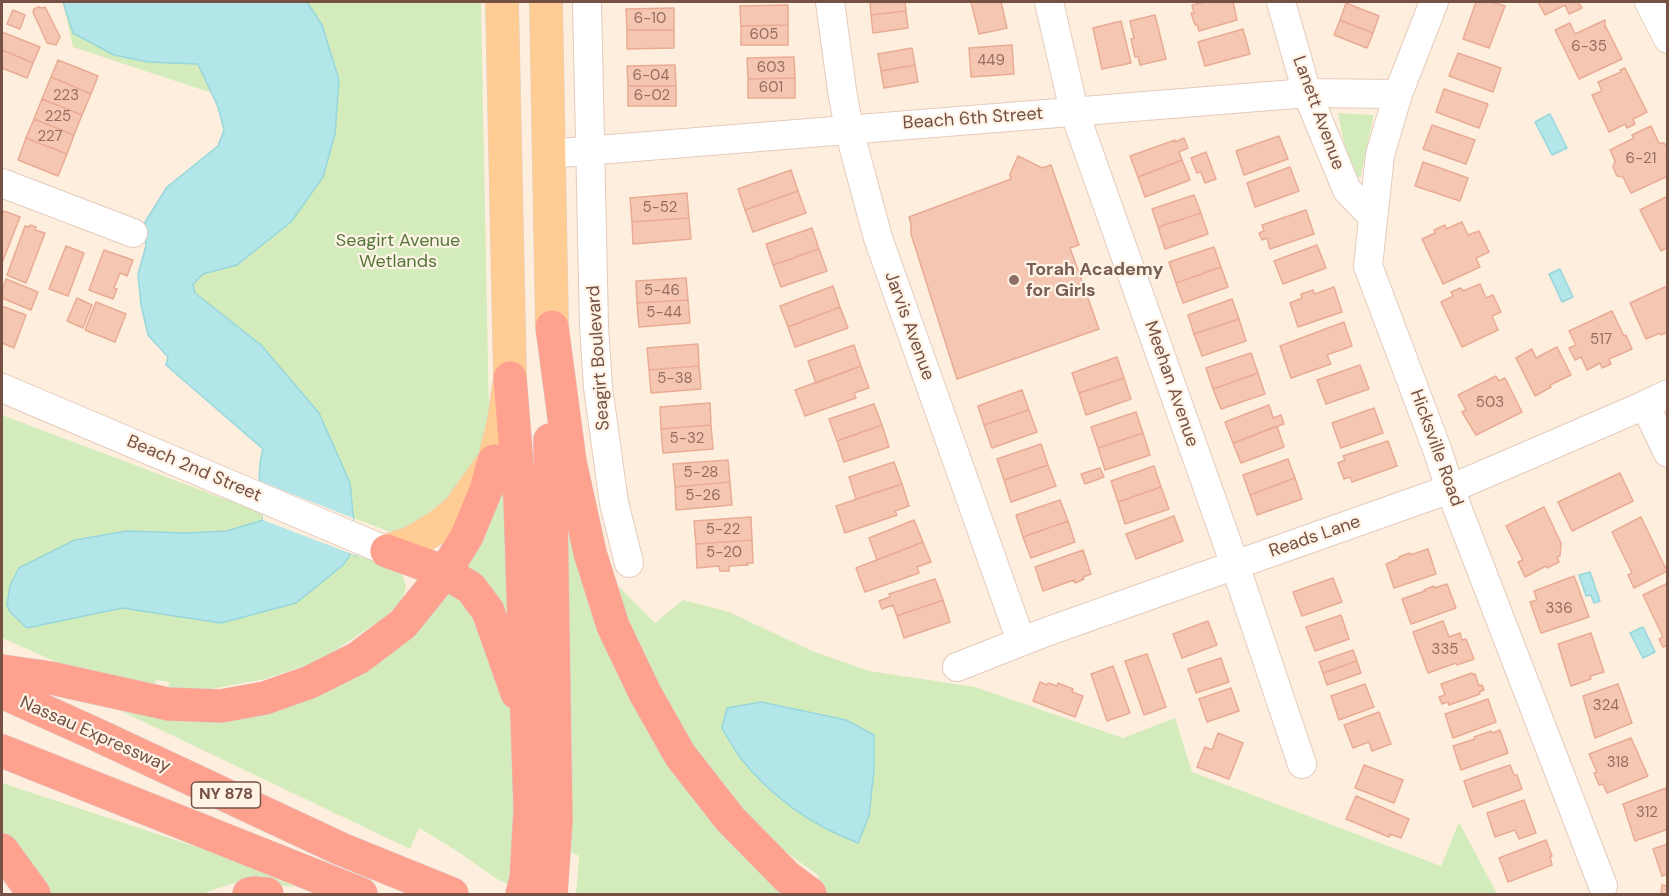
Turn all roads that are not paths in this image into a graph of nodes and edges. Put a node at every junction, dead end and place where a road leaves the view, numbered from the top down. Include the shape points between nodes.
1 (502, 2) edge
2 (546, 2) edge
3 (587, 2) edge
4 (830, 2) edge
5 (1049, 2) edge
6 (1281, 2) edge
7 (1434, 2) edge
8 (1649, 2) edge
9 (1668, 39) edge
10 (1307, 93) junction
11 (1398, 94) junction
12 (1074, 111) junction
13 (849, 130) junction
14 (591, 151) junction
15 (548, 154) junction
16 (2, 183) edge
17 (1372, 216) junction
18 (134, 233) dead end
19 (552, 327) junction
20 (510, 378) junction
21 (2, 388) edge
22 (1656, 399) edge
23 (1668, 453) edge
24 (494, 461) junction
25 (1450, 489) junction
26 (387, 551) junction
27 (629, 562) dead end
28 (1235, 565) junction
29 (445, 572) junction
30 (1021, 641) junction
31 (957, 668) dead end
32 (2, 670) edge
33 (2, 692) edge
34 (528, 723) junction
35 (2, 751) edge
36 (1302, 764) dead end
37 (543, 816) junction
38 (2, 850) edge
39 (1603, 886) dead end
40 (34, 894) edge
41 (249, 894) edge
42 (267, 894) edge
43 (361, 894) edge
44 (452, 894) edge
45 (522, 894) edge
46 (551, 894) edge
47 (810, 894) edge

1 - 20 main road
2 - 15 main road
3 - 14 street, Seagirt Boulevard
4 - 13 street, Jarvis Avenue
5 - 12 street, Meehan Avenue
6 - 10 street, Lanett Avenue
7 - 11 street, Hicksville Road
8 - 9 street
10 - 11 street, Beach 6th Street
10 - 12 street, Beach 6th Street
10 - 17 street, Lanett Avenue via 1347,190
11 - 17 street, Hicksville Road via 1380,155
12 - 13 street, Beach 6th Street
12 - 28 street, Meehan Avenue
13 - 14 street, Beach 6th Street
13 - 30 street, Jarvis Avenue via 878,238
14 - 15 street, Beach 6th Street
14 - 27 street, Seagirt Boulevard via 598,387 614,503
15 - 19 main road
16 - 18 street
17 - 25 street, Hicksville Road via 1368,266
19 - 37 highway
19 - 47 highway via 570,462 590,553 613,627 680,755 730,819 787,877
20 - 24 main road
20 - 34 highway via 520,501
21 - 26 street, Beach 2nd Street
22 - 23 street
22 - 25 street, Reads Lane
24 - 26 main road via 458,511 411,543
24 - 29 highway via 467,536
25 - 28 street, Reads Lane
25 - 39 street, Hicksville Road
26 - 29 highway
28 - 30 street, Reads Lane
28 - 36 street, Meehan Avenue
29 - 32 highway via 403,624 358,658 310,682 265,698 221,706 168,704
29 - 34 highway via 471,588 488,611
30 - 31 street, Reads Lane
33 - 44 highway, Nassau Expressway / NY 878 via 341,849
34 - 37 highway
35 - 43 highway, NY 878
37 - 45 highway
37 - 46 highway
38 - 40 highway
41 - 42 highway

